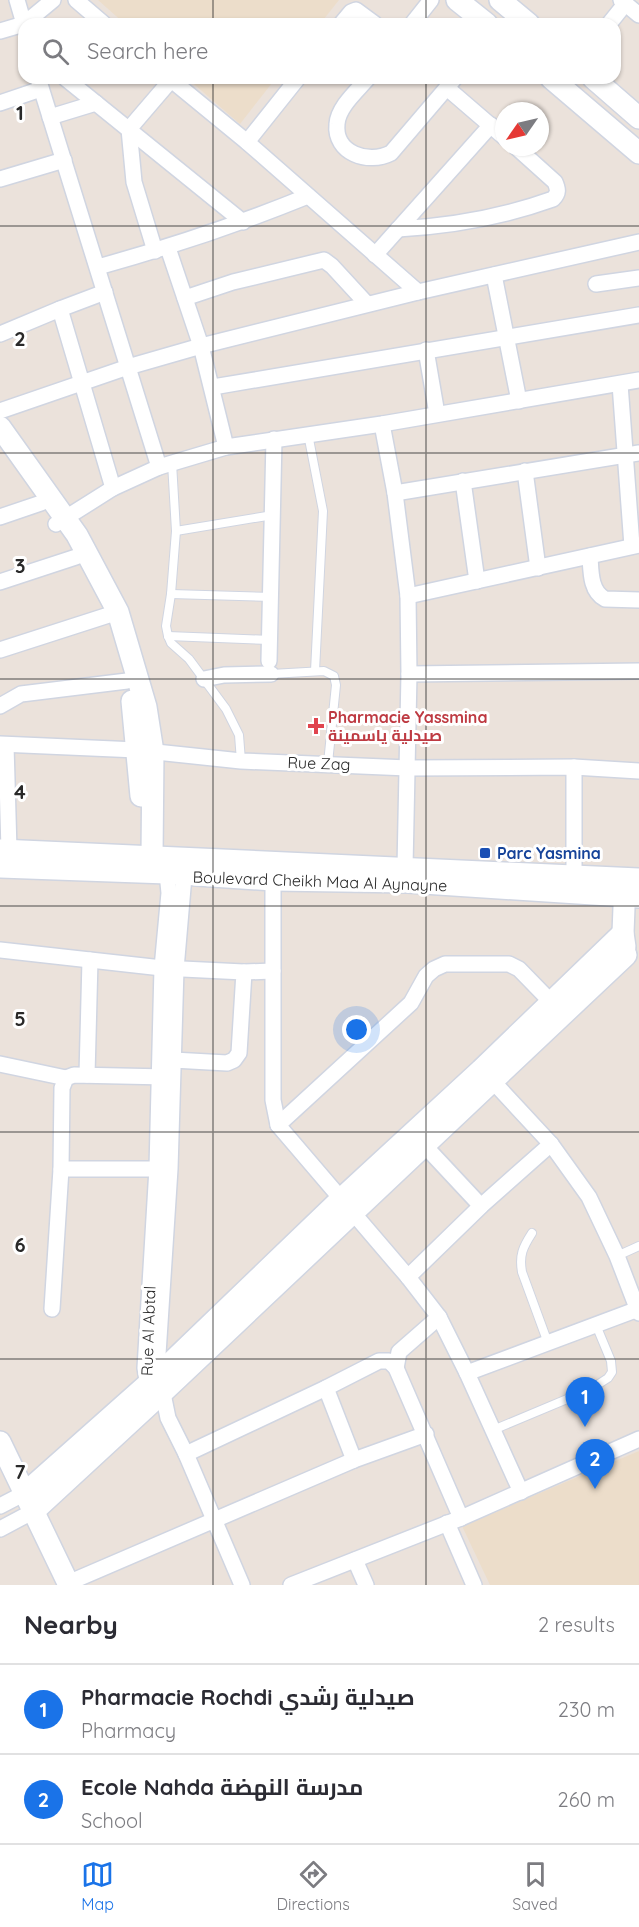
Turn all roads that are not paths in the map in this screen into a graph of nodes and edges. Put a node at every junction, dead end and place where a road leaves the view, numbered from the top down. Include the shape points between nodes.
1 (16, 0) edge
2 (53, 0) edge
3 (76, 0) edge
4 (431, 0) edge
5 (457, 0) edge
6 (500, 0) edge
7 (623, 2) edge
8 (639, 15) edge
9 (22, 18) edge
10 (31, 18) edge
11 (97, 18) edge
12 (346, 18) edge
13 (367, 18) edge
14 (417, 18) edge
15 (480, 18) edge
16 (522, 18) edge
17 (613, 18) edge
18 (18, 26) edge
19 (0, 31) edge
20 (39, 84) edge
21 (72, 84) edge
22 (166, 84) edge
23 (176, 84) edge
24 (293, 84) edge
25 (363, 84) edge
26 (450, 84) edge
27 (452, 84) edge
28 (558, 84) edge
29 (600, 84) edge
30 (0, 103) edge
31 (96, 103) junction
32 (50, 117) junction
33 (639, 117) edge
34 (491, 125) junction
35 (129, 129) junction
36 (495, 129) edge
37 (247, 142) junction
38 (639, 153) edge
39 (526, 156) edge
40 (64, 160) junction
41 (0, 179) edge
42 (308, 196) junction
43 (243, 222) junction
44 (398, 229) junction
45 (639, 242) edge
46 (162, 250) junction
47 (375, 255) junction
48 (98, 267) junction
49 (494, 275) junction
50 (639, 278) edge
51 (596, 284) dead end
52 (105, 292) junction
53 (418, 292) junction
54 (185, 298) junction
55 (367, 304) junction
56 (60, 309) junction
57 (639, 315) edge
58 (0, 334) edge
59 (507, 336) junction
60 (201, 346) junction
61 (426, 350) junction
62 (128, 367) junction
63 (639, 380) edge
64 (80, 384) junction
65 (620, 384) junction
66 (213, 387) junction
67 (519, 401) junction
68 (0, 411) edge
69 (437, 414) junction
70 (381, 424) junction
71 (0, 427) edge
72 (308, 434) junction
73 (274, 439) junction
74 (226, 447) junction
75 (0, 448) edge
76 (633, 454) edge
77 (166, 465) junction
78 (525, 471) junction
79 (463, 481) junction
80 (113, 488) junction
81 (395, 493) junction
82 (41, 503) junction
83 (0, 516) edge
84 (273, 516) junction
85 (61, 521) junction
86 (176, 531) junction
87 (636, 545) edge
88 (590, 556) junction
89 (76, 557) junction
90 (538, 568) junction
91 (477, 581) junction
92 (0, 582) edge
93 (171, 594) junction
94 (408, 596) junction
95 (272, 597) junction
96 (639, 600) edge
97 (112, 614) junction
98 (168, 636) junction
99 (270, 640) junction
100 (0, 650) edge
101 (270, 667) junction
102 (315, 671) junction
103 (639, 671) edge
104 (409, 674) junction
105 (204, 679) junction
106 (127, 681) junction
107 (0, 706) edge
108 (3, 744) edge
109 (145, 751) junction
110 (241, 761) junction
111 (328, 763) junction
112 (574, 767) junction
113 (408, 768) junction
114 (639, 771) edge
115 (148, 851) junction
116 (3, 856) edge
117 (405, 867) junction
118 (176, 875) junction
119 (574, 876) junction
120 (273, 880) junction
121 (632, 888) edge
122 (623, 933) junction
123 (0, 950) edge
124 (633, 955) edge
125 (90, 960) junction
126 (169, 969) junction
127 (273, 971) junction
128 (244, 972) junction
129 (557, 1008) junction
130 (173, 1060) junction
131 (0, 1064) edge
132 (487, 1075) junction
133 (87, 1076) junction
134 (166, 1077) junction
135 (66, 1078) junction
136 (278, 1125) junction
137 (551, 1144) junction
138 (424, 1145) junction
139 (61, 1168) junction
140 (164, 1169) junction
141 (347, 1206) junction
142 (481, 1206) junction
143 (532, 1233) dead end
144 (639, 1246) edge
145 (617, 1256) junction
146 (408, 1277) junction
147 (52, 1309) dead end
148 (638, 1311) edge
149 (439, 1317) junction
150 (596, 1325) junction
151 (548, 1343) junction
152 (396, 1368) junction
153 (467, 1373) junction
154 (326, 1388) junction
155 (155, 1389) junction
156 (493, 1430) junction
157 (426, 1434) junction
158 (639, 1439) edge
159 (0, 1442) edge
160 (186, 1454) junction
161 (354, 1460) junction
162 (521, 1492) junction
163 (29, 1502) junction
164 (0, 1506) edge
165 (214, 1520) junction
166 (454, 1520) junction
167 (0, 1529) edge
168 (354, 1560) junction
169 (69, 1584) edge
170 (242, 1585) edge
171 (291, 1585) edge
172 (366, 1585) edge
173 (474, 1585) edge

1 - 9 street
2 - 10 street
3 - 11 street
4 - 14 street
5 - 15 street
6 - 16 street
7 - 8 street
7 - 17 street
12 - 13 street via 356,10
18 - 19 street
20 - 30 street
20 - 32 street
21 - 31 street
22 - 35 street
23 - 37 street
24 - 37 street
25 - 26 street via 340,113 337,125 345,147 370,159 391,153
27 - 34 street
28 - 38 street
29 - 33 street
31 - 32 street
31 - 35 street
32 - 40 street
34 - 36 street
34 - 44 street
35 - 43 street
35 - 46 street via 134,182
37 - 42 street
39 - 44 street via 555,182 558,189 553,199 461,224
40 - 41 street
40 - 48 street
42 - 43 street
42 - 47 street
43 - 46 street
44 - 47 street
45 - 49 street
46 - 48 street
46 - 54 street
47 - 53 street
48 - 52 street
49 - 53 street
49 - 59 street
50 - 51 street
52 - 56 street
52 - 62 street
53 - 55 street
54 - 55 street via 324,260
54 - 60 street
55 - 60 street
56 - 58 street
56 - 64 street
57 - 59 street
59 - 61 street
59 - 67 street
60 - 62 street
60 - 66 street
61 - 66 street
61 - 69 street
62 - 64 street
62 - 77 street
63 - 65 street
64 - 68 street
64 - 80 street
65 - 67 street
65 - 76 street
66 - 74 street
67 - 69 street
69 - 70 street
70 - 72 street
70 - 81 street
71 - 85 street
72 - 73 street
72 - 102 lane via 323,511
73 - 74 street
73 - 84 street
74 - 77 street
75 - 82 street
76 - 78 street
76 - 87 street
77 - 80 street
77 - 86 lane
78 - 79 street
78 - 90 street
79 - 81 street
79 - 91 street
80 - 85 street
81 - 94 street
82 - 83 street
82 - 85 street
84 - 86 lane
84 - 95 street
85 - 89 street
85 - 97 street
86 - 93 lane
87 - 88 street
88 - 90 street
88 - 96 street via 592,579 601,597
89 - 92 street
89 - 97 street
90 - 91 street
91 - 94 street
93 - 95 lane
93 - 98 lane
94 - 104 street
95 - 99 street
97 - 100 street
97 - 106 street
97 - 109 street via 146,707
98 - 99 lane
98 - 105 lane
99 - 101 street
101 - 102 lane
101 - 105 street
102 - 111 lane via 334,676 336,685
103 - 104 street
104 - 113 street
105 - 110 lane via 235,725
106 - 107 street via 21,694
106 - 109 street
108 - 109 street, Rue Zag
108 - 116 street
109 - 110 street, Rue Zag
109 - 115 street
110 - 111 street, Rue Zag
111 - 113 street, Rue Zag
112 - 113 street, Rue Zag
112 - 114 street, Rue Zag
112 - 119 street
113 - 117 street
115 - 116 street, Boulevard Cheikh Maa Al Aynayne
115 - 117 street, Boulevard Cheikh Maa Al Aynayne
116 - 118 street, Boulevard Cheikh Maa Al Aynayne
117 - 119 street, Boulevard Cheikh Maa Al Aynayne
118 - 120 street, Boulevard Cheikh Maa Al Aynayne
118 - 126 street, Rue Al Abtal via 169,893
119 - 121 street, Boulevard Cheikh Maa Al Aynayne
120 - 121 street, Boulevard Cheikh Maa Al Aynayne
120 - 127 street
121 - 122 street
122 - 124 street
122 - 129 street
123 - 125 street
124 - 129 street
125 - 126 street
125 - 133 street
126 - 128 street
126 - 130 street, Rue Al Abtal
126 - 134 street, Rue Al Abtal
127 - 128 street
127 - 136 street via 273,1100
128 - 130 street via 239,1053 234,1060
129 - 132 street
129 - 136 street via 519,969 509,964 445,964 426,976 411,1003
130 - 134 street, Rue Al Abtal
131 - 135 street
132 - 137 street
132 - 138 street
132 - 141 street
133 - 134 street
133 - 135 street
134 - 140 street, Rue Al Abtal
135 - 139 street via 62,1088
136 - 141 street
137 - 142 street
137 - 145 street via 589,1197
138 - 141 street
138 - 142 street
139 - 140 street
139 - 147 street
140 - 155 street, Rue Al Abtal
141 - 146 street
141 - 155 street
142 - 146 street
143 - 151 lane via 522,1248 520,1261
144 - 145 lane
145 - 148 street
146 - 149 street
148 - 150 street
149 - 152 street via 399,1352
149 - 153 street
150 - 151 street
150 - 156 lane via 611,1361 608,1378 591,1389
151 - 153 street
152 - 154 street via 389,1361 379,1361
152 - 157 street
153 - 156 street
154 - 160 street
154 - 161 street
155 - 160 street
155 - 163 street
156 - 162 street
157 - 161 street
157 - 166 street
158 - 162 street
159 - 163 street
160 - 165 street
161 - 165 street
162 - 166 street
163 - 164 street
163 - 167 street
163 - 169 street
165 - 169 street
165 - 170 street
166 - 168 street
166 - 173 street
168 - 171 street
168 - 172 street

